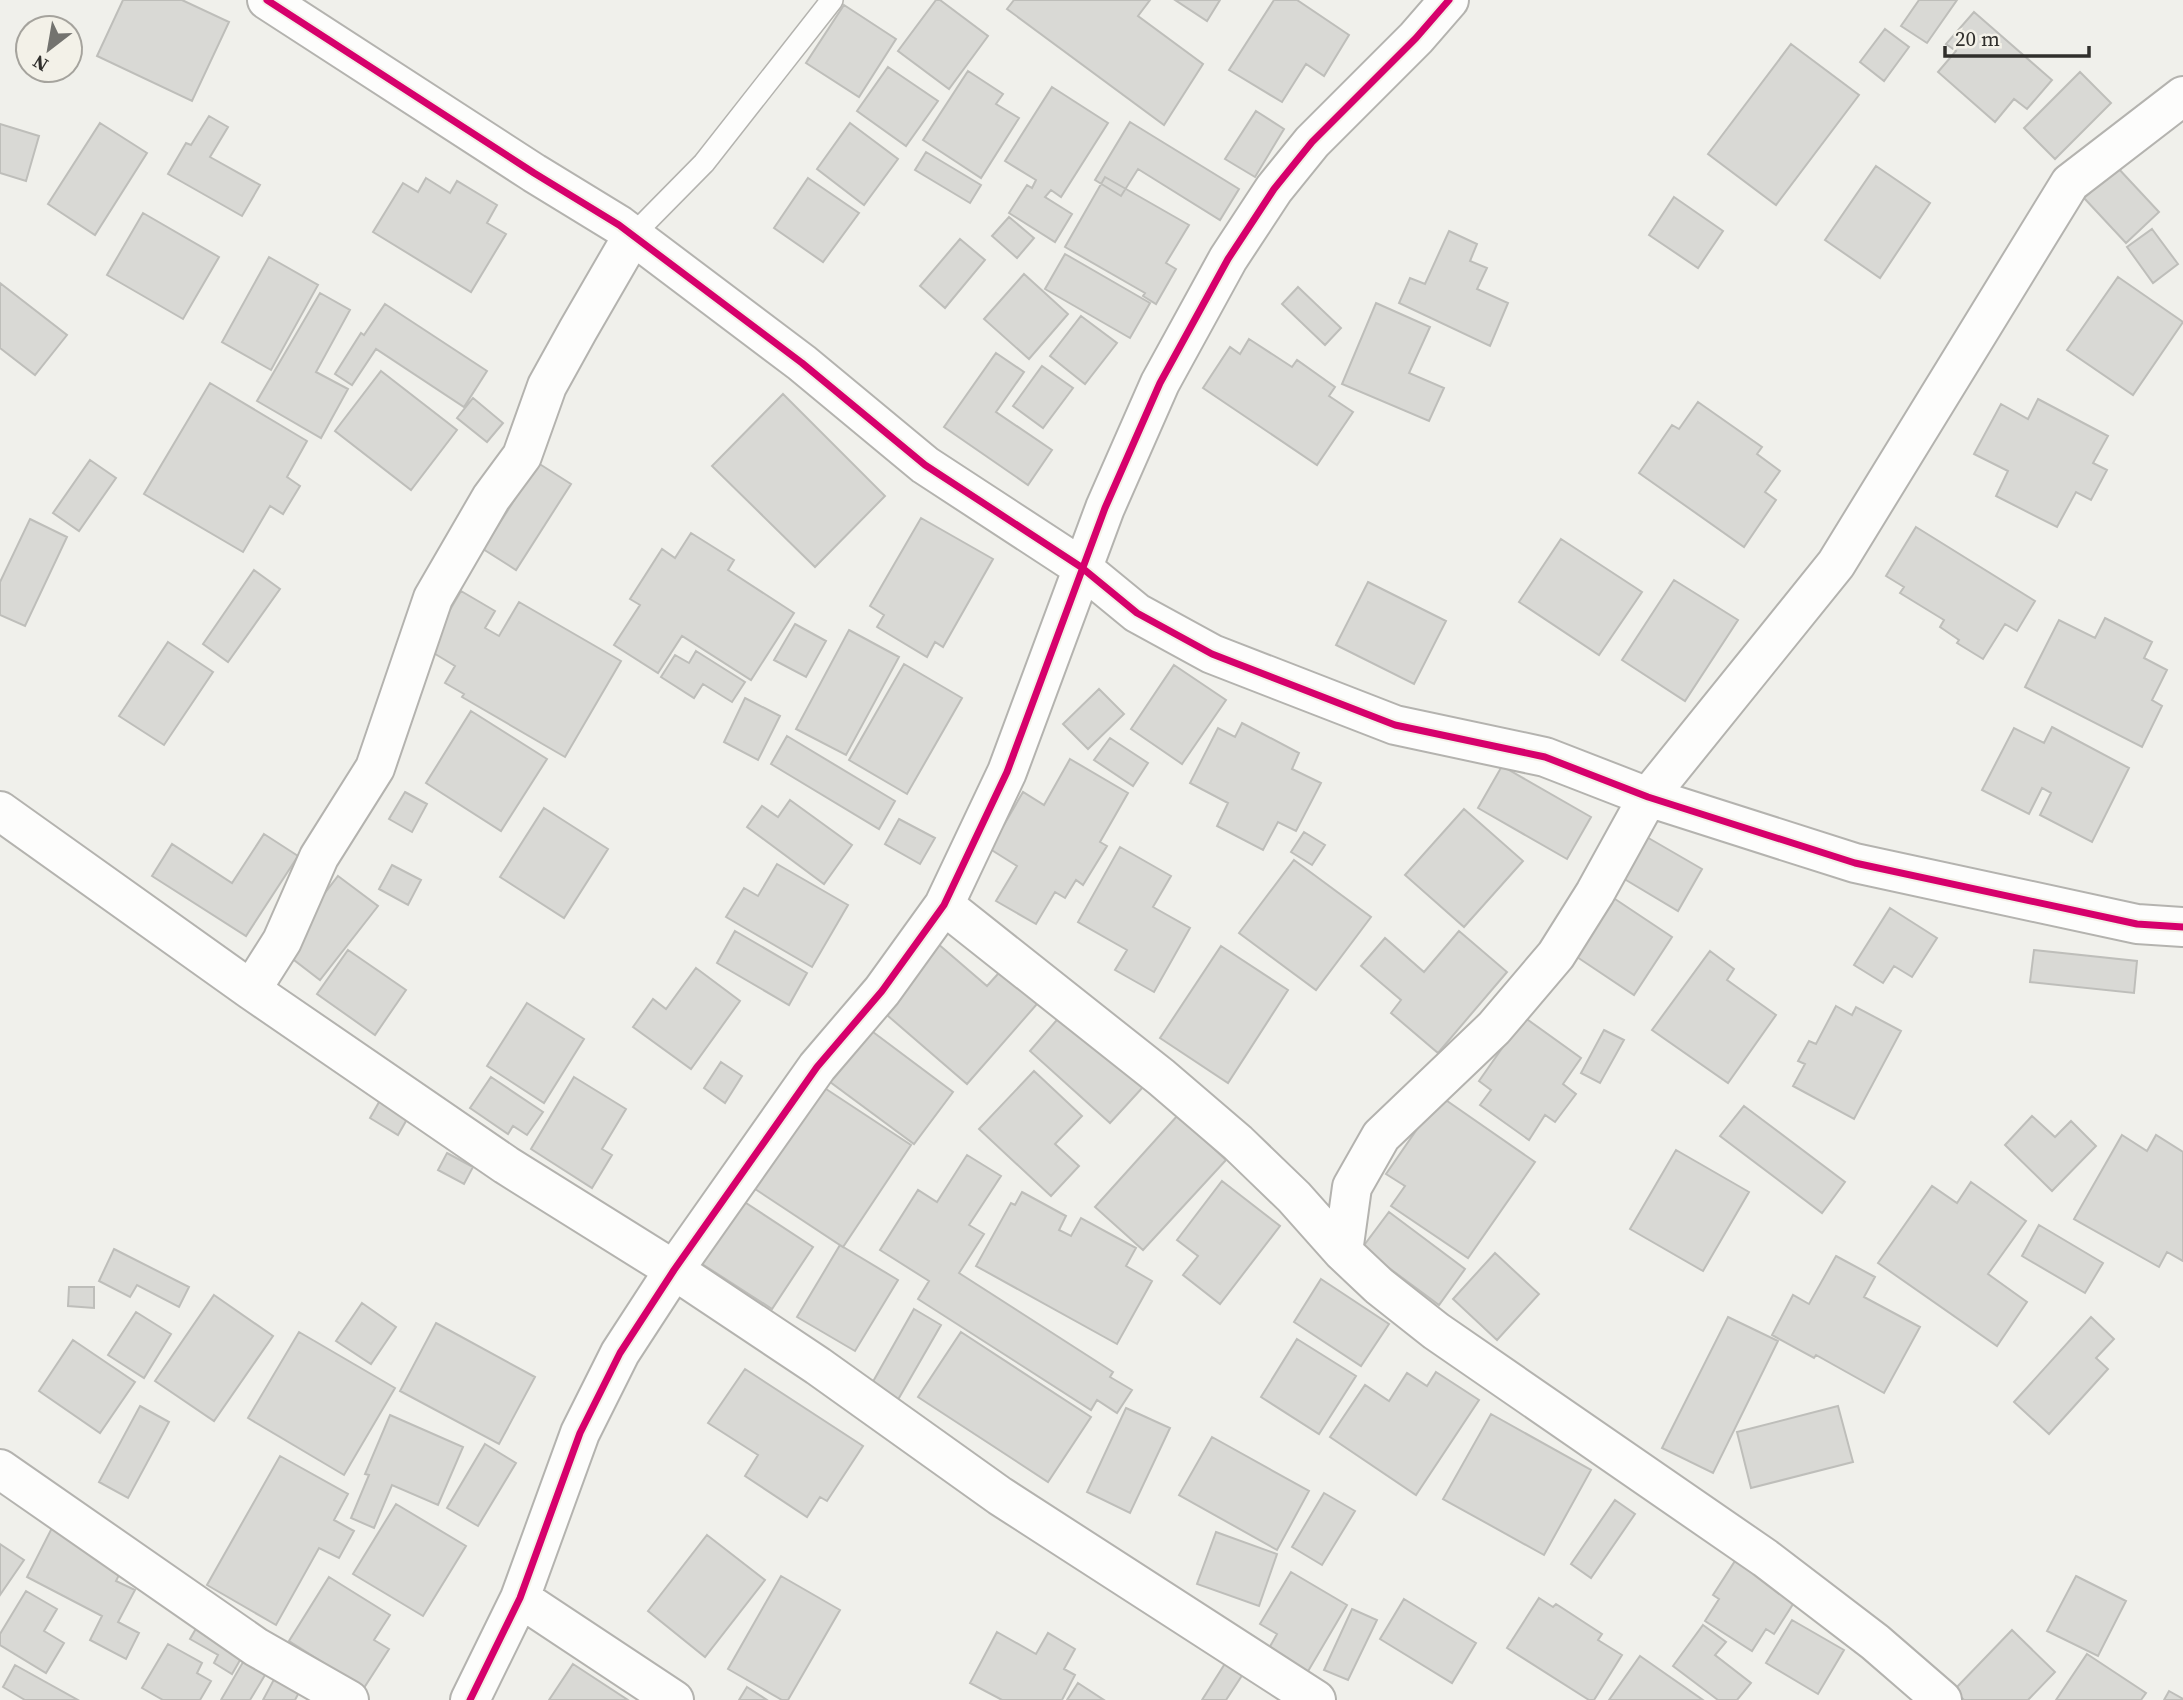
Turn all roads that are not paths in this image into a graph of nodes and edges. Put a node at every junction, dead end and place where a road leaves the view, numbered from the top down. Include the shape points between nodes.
1 (267, 0) edge
2 (832, 0) edge
3 (1449, 0) edge
4 (2183, 96) edge
5 (633, 235) junction
6 (1081, 566) junction
7 (1648, 797) junction
8 (0, 811) edge
9 (944, 905) junction
10 (2183, 927) edge
11 (251, 990) junction
12 (1343, 1252) junction
13 (674, 1270) junction
14 (0, 1469) edge
15 (520, 1598) junction
16 (349, 1700) edge
17 (470, 1700) edge
18 (674, 1700) edge
19 (1317, 1700) edge
20 (1942, 1700) edge

1 - 5 street
2 - 5 lane via 704,163
3 - 6 street via 1312,142 1274,188 1228,258 1160,383
4 - 7 street via 2070,183 1836,564
5 - 6 street via 802,363 925,465
5 - 11 street via 547,386 522,456 433,598 375,768 319,857 282,941
6 - 7 street via 1137,613 1212,654 1395,725 1545,757
6 - 9 street via 1007,772
7 - 10 street via 1855,863 2137,924
7 - 12 street via 1556,955 1494,1028 1381,1136 1352,1187
8 - 11 street
9 - 12 street via 1238,1143
9 - 13 street via 882,991 817,1067
11 - 13 street via 506,1165
12 - 20 street via 1436,1331 1765,1558
13 - 15 street via 620,1353 580,1433
13 - 19 street via 1000,1496
14 - 16 street via 256,1647
15 - 17 street
15 - 18 street

